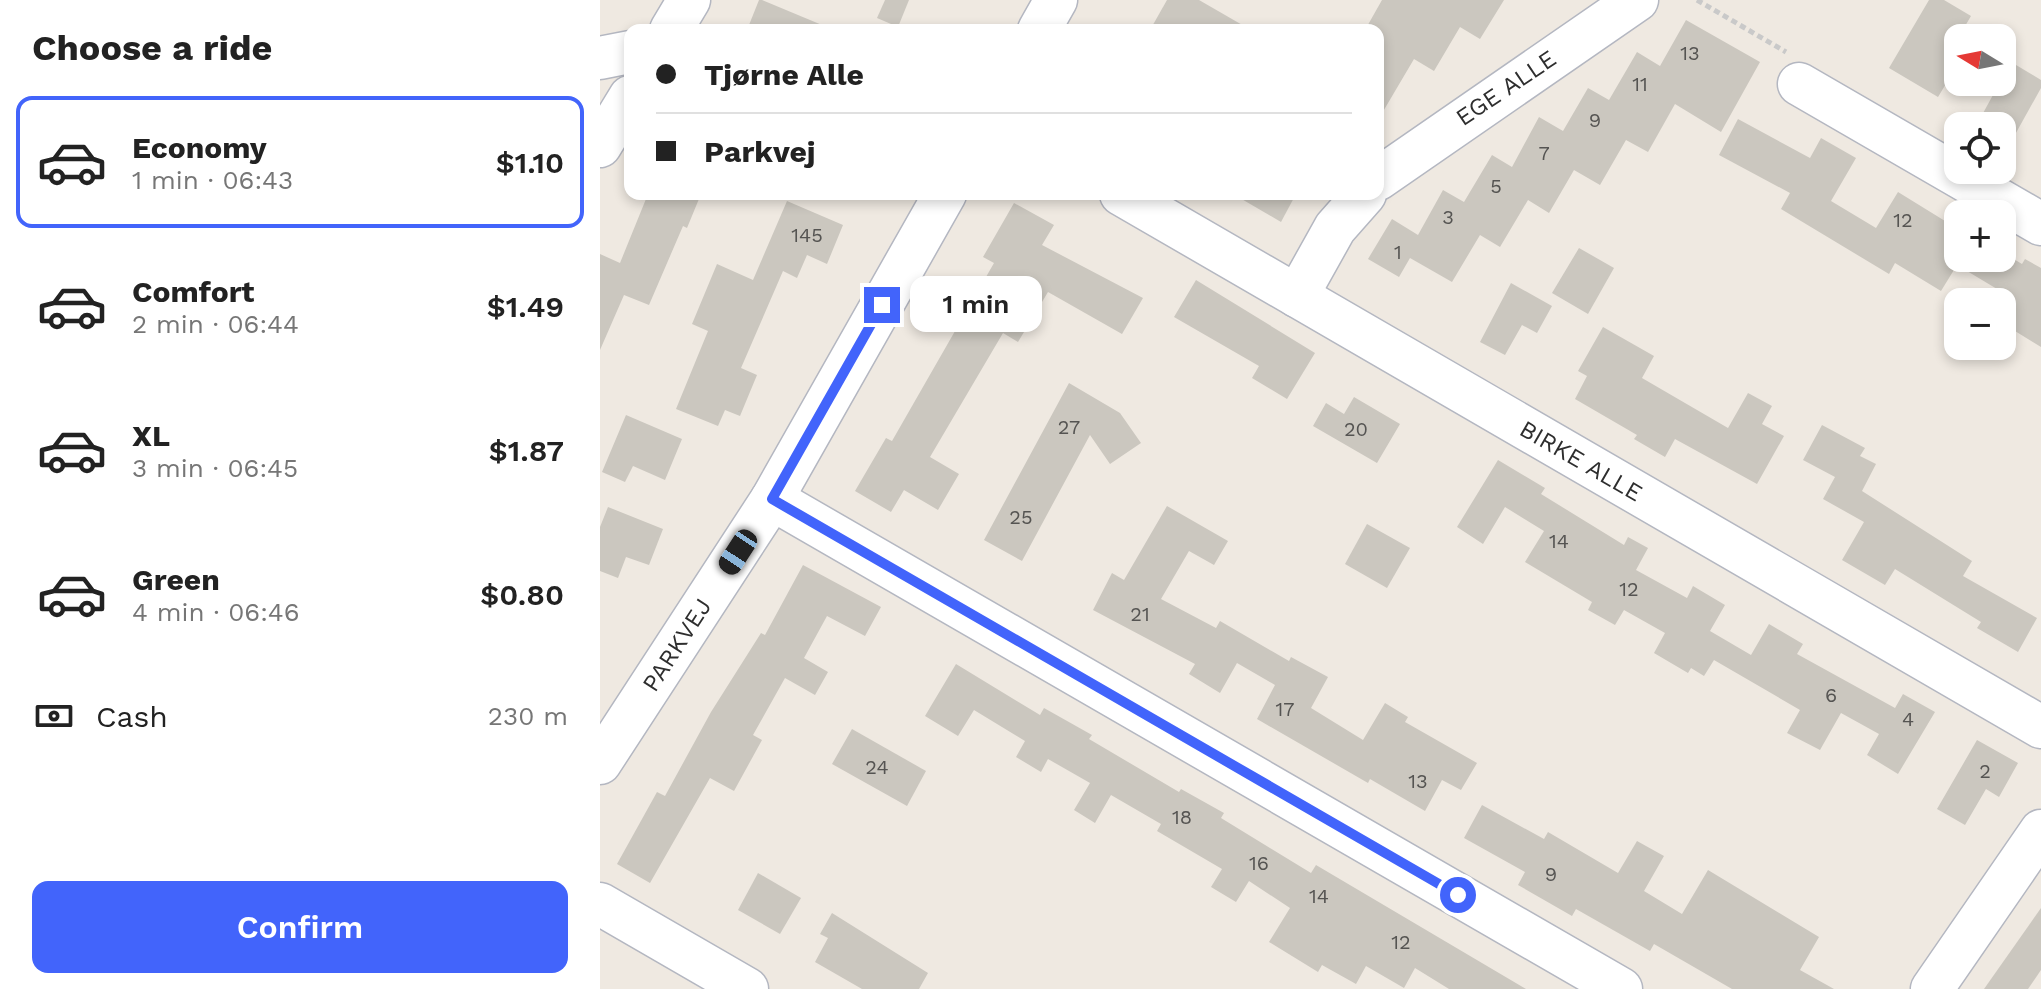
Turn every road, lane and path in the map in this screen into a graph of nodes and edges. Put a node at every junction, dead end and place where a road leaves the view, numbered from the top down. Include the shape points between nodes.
1 (689, 0) edge
2 (1056, 0) edge
3 (1637, 0) edge
4 (1697, 0) edge
5 (675, 24) edge
6 (1042, 24) edge
7 (624, 53) edge
8 (600, 58) edge
9 (1795, 70) joint
10 (624, 107) edge
11 (600, 146) edge
12 (1384, 175) edge
13 (942, 200) edge
14 (1131, 200) edge
15 (1360, 200) edge
16 (2041, 224) edge
17 (1297, 296) junction
18 (772, 499) junction
19 (2041, 727) edge
20 (600, 763) edge
21 (2041, 831) edge
22 (600, 904) edge
23 (747, 989) edge
24 (1621, 989) edge
25 (1932, 989) edge

1 - 5 street
2 - 6 street
3 - 12 street, EGE ALLE
4 - 9 path
7 - 8 street
9 - 16 street
10 - 11 street
13 - 18 street, PARKVEJ
14 - 17 street, BIRKE ALLE
15 - 17 street via 1335,228
17 - 19 street, BIRKE ALLE
18 - 20 street, PARKVEJ
18 - 24 street
21 - 25 street
22 - 23 street

